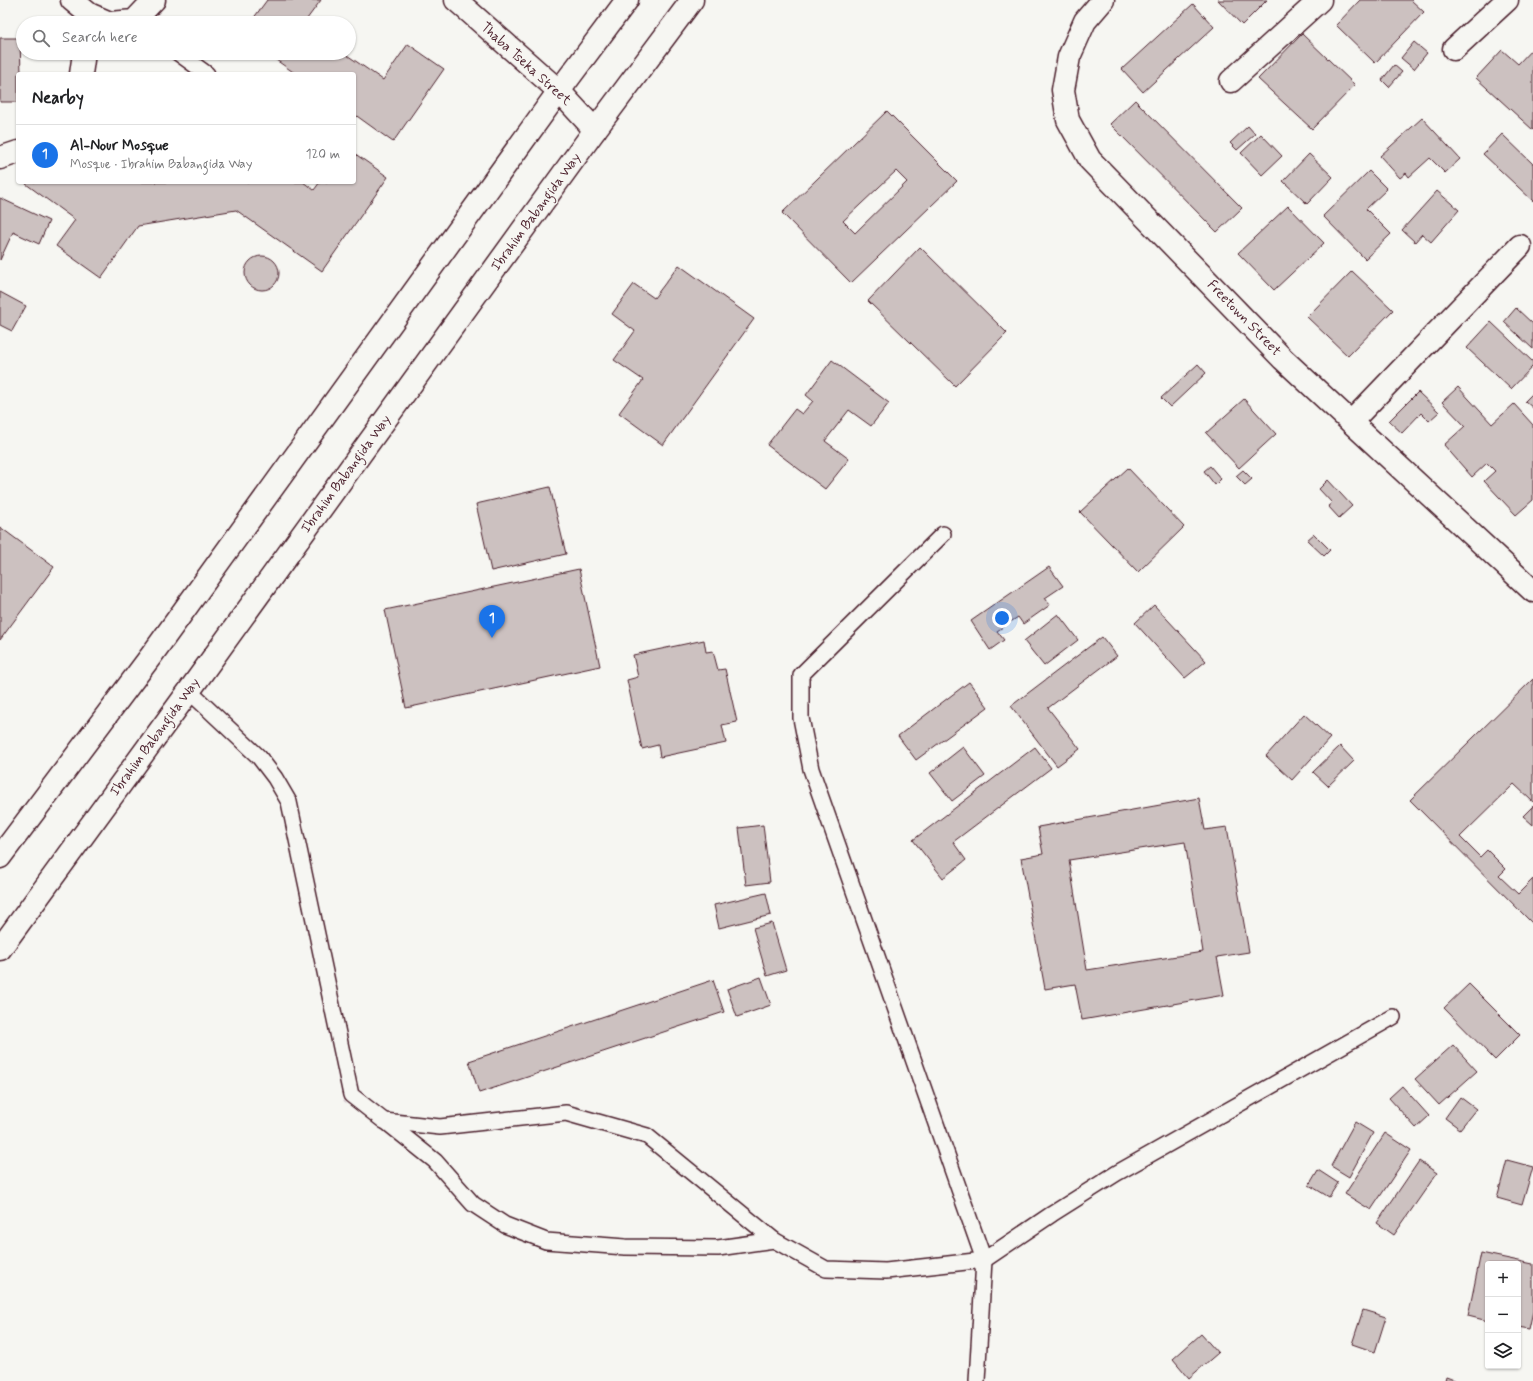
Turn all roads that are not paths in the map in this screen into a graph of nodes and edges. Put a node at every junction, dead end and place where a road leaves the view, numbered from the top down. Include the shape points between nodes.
1 (72, 0) edge
2 (154, 0) edge
3 (456, 0) edge
4 (627, 0) edge
5 (692, 0) edge
6 (1103, 0) edge
7 (1320, 0) edge
8 (1507, 0) edge
9 (85, 16) edge
10 (141, 16) edge
11 (1454, 49) dead end
12 (83, 60) edge
13 (188, 60) edge
14 (81, 72) edge
15 (204, 72) edge
16 (1231, 81) dead end
17 (559, 91) junction
18 (595, 130) junction
19 (16, 153) edge
20 (0, 158) edge
21 (1520, 246) dead end
22 (1351, 422) junction
23 (943, 534) dead end
24 (1533, 591) edge
25 (189, 691) junction
26 (0, 857) edge
27 (0, 949) edge
28 (1393, 1017) dead end
29 (384, 1121) junction
30 (774, 1240) junction
31 (984, 1260) junction
32 (977, 1381) edge

1 - 9 main road
2 - 10 main road
3 - 17 main road, Thaba Tseka Street
4 - 17 main road
5 - 18 main road, Ibrahim Babangida Way
6 - 22 main road, Freetown Street via 1085,21 1069,57 1064,90 1068,120 1090,160 1283,359
7 - 16 main road
8 - 11 main road
12 - 14 main road
13 - 15 lane
17 - 18 main road, Thaba Tseka Street
17 - 26 main road via 155,649
18 - 25 main road, Ibrahim Babangida Way
19 - 20 main road
21 - 22 main road
22 - 24 main road, Freetown Street
23 - 31 lane via 801,675 801,718 811,769
25 - 27 main road, Ibrahim Babangida Way
25 - 29 lane via 260,757 289,802 351,1095
28 - 31 lane via 1117,1173
29 - 30 lane via 440,1128 566,1113 647,1136
29 - 30 lane via 435,1161 473,1204 505,1225 546,1241 625,1247 718,1248
30 - 31 lane via 826,1269 886,1271
31 - 32 lane

